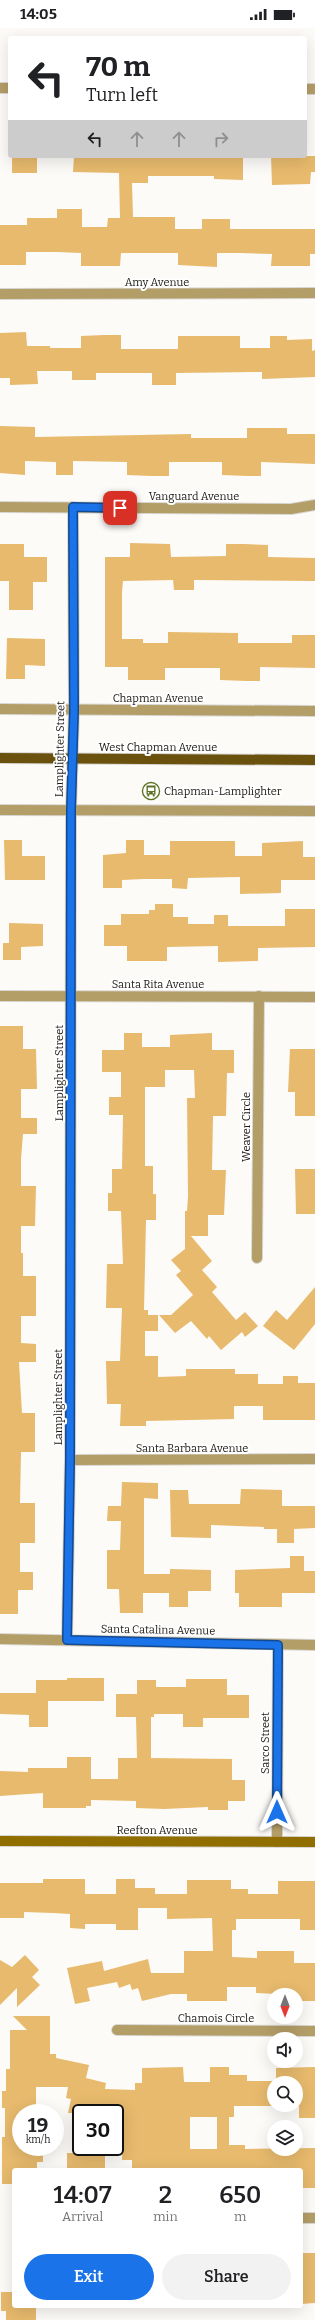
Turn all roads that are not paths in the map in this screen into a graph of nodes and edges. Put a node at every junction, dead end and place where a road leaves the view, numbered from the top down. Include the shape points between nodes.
1 (315, 293) edge
2 (0, 294) edge
3 (315, 505) edge
4 (0, 507) edge
5 (73, 507) junction
6 (0, 709) edge
7 (74, 710) junction
8 (315, 711) edge
9 (0, 758) edge
10 (72, 759) junction
11 (315, 760) edge
12 (0, 810) edge
13 (71, 810) junction
14 (315, 811) edge
15 (0, 996) edge
16 (71, 996) junction
17 (259, 996) junction
18 (315, 997) edge
19 (257, 1258) dead end
20 (315, 1459) edge
21 (70, 1460) junction
22 (0, 1640) edge
23 (67, 1640) junction
24 (278, 1645) junction
25 (315, 1645) edge
26 (0, 1841) edge
27 (277, 1842) junction
28 (315, 1842) edge
29 (117, 2030) dead end
30 (315, 2031) edge
31 (303, 2218) edge
32 (315, 2218) edge

1 - 2 street, Amy Avenue
3 - 5 street, Vanguard Avenue via 291,509
4 - 5 street, Vanguard Avenue
5 - 7 street, Lamplighter Street
6 - 7 street, Chapman Avenue
7 - 8 street, Chapman Avenue
7 - 10 street, Lamplighter Street
9 - 10 main road, West Chapman Avenue
10 - 11 main road, West Chapman Avenue
10 - 13 street, Lamplighter Street
12 - 13 street
13 - 14 street
13 - 16 street, Lamplighter Street
15 - 16 street, Santa Rita Avenue
16 - 17 street, Santa Rita Avenue
16 - 21 street, Lamplighter Street
17 - 18 street, Santa Rita Avenue
17 - 19 street, Weaver Circle
20 - 21 street, Santa Barbara Avenue
21 - 23 street, Lamplighter Street
22 - 23 street, Santa Catalina Avenue
23 - 24 street, Santa Catalina Avenue
24 - 25 street, Santa Catalina Avenue
24 - 27 street, Sarco Street
26 - 27 street, Reefton Avenue
27 - 28 street, Reefton Avenue
29 - 30 street, Chamois Circle
31 - 32 street

